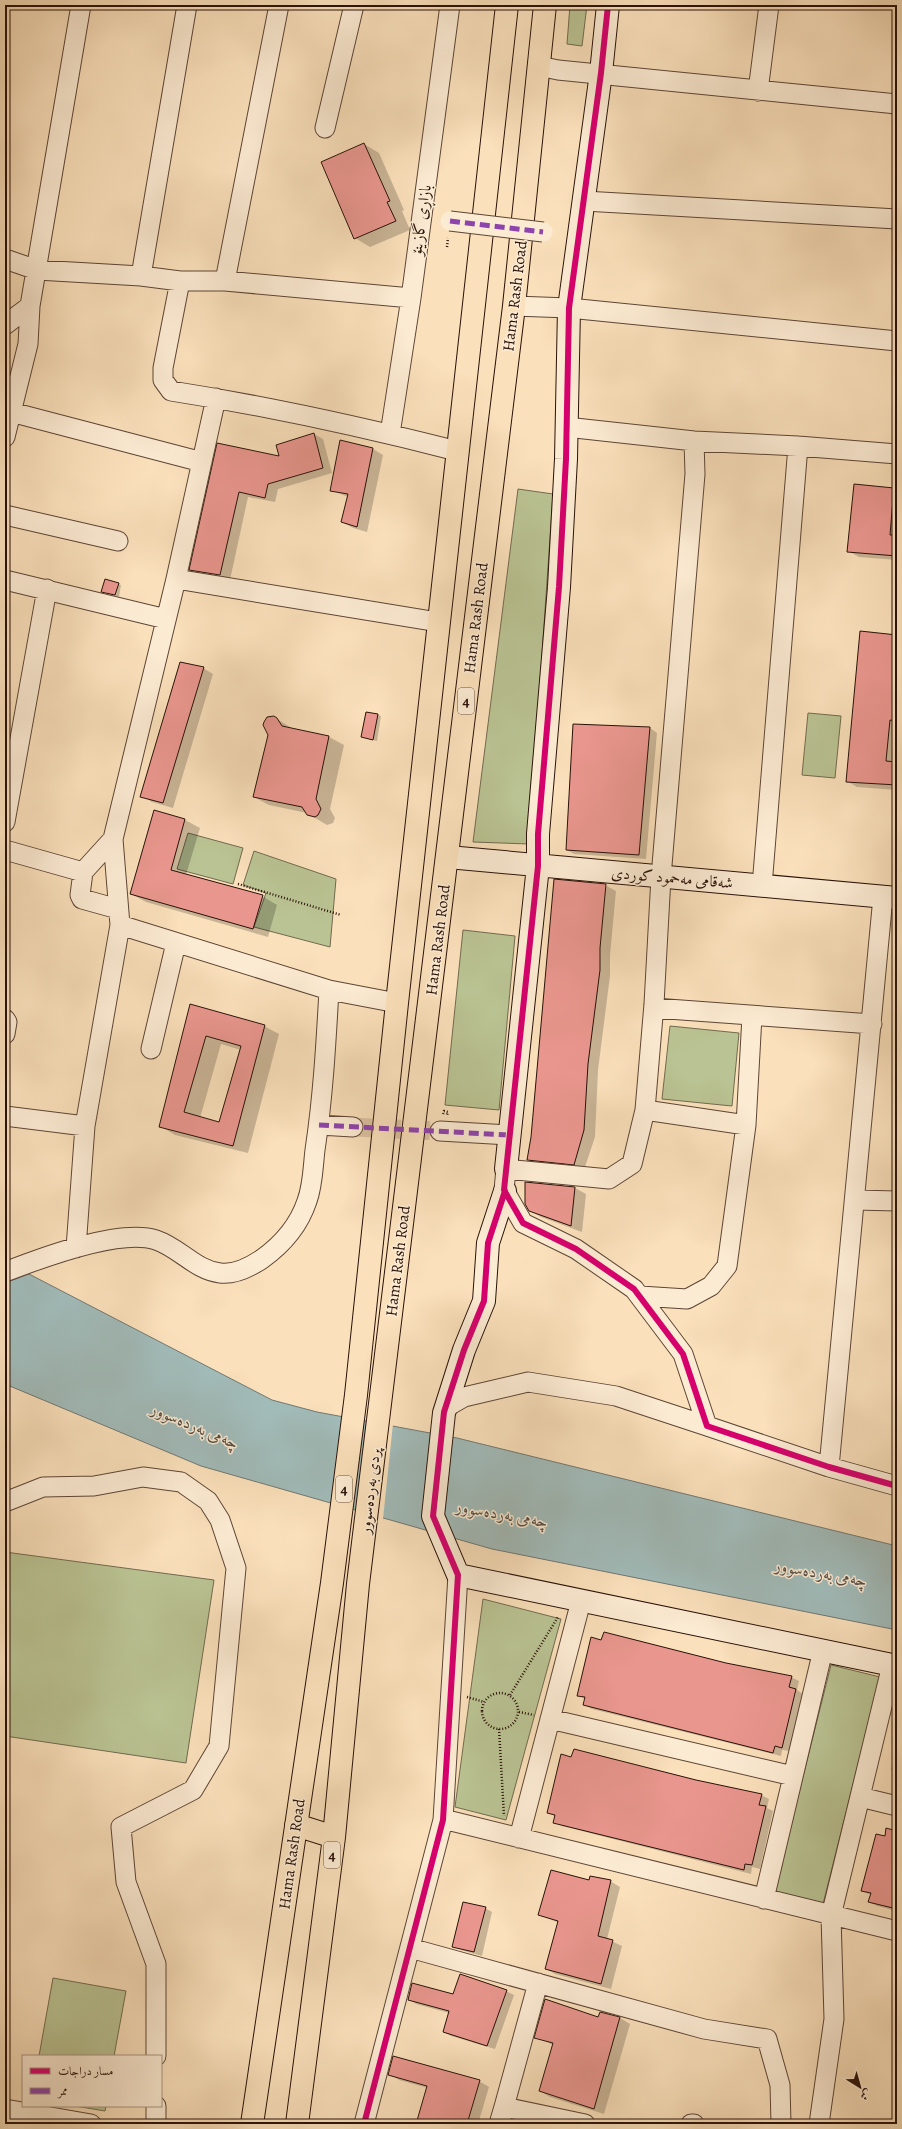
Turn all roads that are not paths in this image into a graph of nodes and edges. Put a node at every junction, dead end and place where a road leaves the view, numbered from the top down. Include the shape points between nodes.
1 (81, 5) edge
2 (187, 5) edge
3 (279, 5) edge
4 (354, 5) edge
5 (450, 5) edge
6 (507, 5) edge
7 (545, 5) edge
8 (608, 5) edge
9 (768, 5) edge
10 (539, 66) junction
11 (601, 73) junction
12 (758, 91) junction
13 (897, 104) edge
14 (325, 128) dead end
15 (584, 201) junction
16 (897, 219) edge
17 (450, 221) dead end
18 (542, 232) dead end
19 (5, 259) edge
20 (38, 270) junction
21 (141, 276) junction
22 (180, 281) junction
23 (225, 281) junction
24 (411, 298) junction
25 (30, 306) junction
26 (514, 306) junction
27 (569, 308) junction
28 (5, 325) edge
29 (897, 341) edge
30 (216, 398) junction
31 (11, 412) junction
32 (566, 427) junction
33 (390, 434) junction
34 (5, 437) edge
35 (694, 441) junction
36 (798, 446) junction
37 (457, 451) junction
38 (897, 454) edge
39 (202, 462) junction
40 (5, 516) edge
41 (118, 541) dead end
42 (176, 579) junction
43 (5, 580) edge
44 (47, 589) junction
45 (166, 619) junction
46 (438, 622) junction
47 (5, 822) edge
48 (113, 839) junction
49 (5, 850) edge
50 (448, 857) junction
51 (538, 866) junction
52 (83, 872) junction
53 (661, 877) junction
54 (762, 886) junction
55 (890, 897) edge
56 (119, 917) junction
57 (176, 943) junction
58 (330, 990) junction
59 (397, 1003) junction
60 (654, 1008) junction
61 (752, 1016) junction
62 (5, 1019) edge
63 (872, 1024) junction
64 (5, 1034) edge
65 (151, 1049) dead end
66 (645, 1110) junction
67 (5, 1116) edge
68 (319, 1125) junction
69 (746, 1125) junction
70 (86, 1126) junction
71 (353, 1127) tunnel mouth
72 (440, 1131) tunnel mouth
73 (509, 1135) junction
74 (506, 1169) junction
75 (505, 1190) junction
76 (855, 1200) junction
77 (897, 1201) edge
78 (375, 1221) junction
79 (402, 1226) junction
80 (76, 1248) junction
81 (5, 1272) edge
82 (640, 1296) junction
83 (356, 1395) joint
84 (382, 1397) joint
85 (445, 1408) junction
86 (707, 1426) junction
87 (829, 1467) junction
88 (893, 1480) edge
89 (5, 1502) edge
90 (458, 1576) junction
91 (332, 1583) joint
92 (575, 1600) junction
93 (824, 1650) junction
94 (895, 1666) edge
95 (550, 1719) junction
96 (793, 1776) junction
97 (860, 1797) junction
98 (897, 1806) edge
99 (443, 1819) junction
100 (296, 1826) junction
101 (334, 1837) junction
102 (512, 1837) junction
103 (764, 1899) junction
104 (831, 1916) junction
105 (897, 1931) edge
106 (410, 1948) junction
107 (538, 1983) junction
108 (156, 2055) edge
109 (156, 2107) edge
110 (5, 2109) edge
111 (502, 2116) edge
112 (91, 2124) edge
113 (156, 2124) edge
114 (252, 2124) edge
115 (297, 2124) edge
116 (364, 2124) edge
117 (585, 2124) edge
118 (691, 2124) edge
119 (694, 2124) edge
120 (782, 2124) edge
121 (819, 2124) edge

1 - 20 street
2 - 21 street
3 - 23 street
4 - 14 street
5 - 24 street, بازاڕی گازینۆ
6 - 37 highway, Hama Rash Road / 4
7 - 10 highway, Hama Rash Road / 4
8 - 11 street
9 - 12 street
10 - 11 street
10 - 26 highway, Hama Rash Road / 4
11 - 12 street
11 - 15 street
12 - 13 street
15 - 16 street
15 - 27 street
17 - 18 street, bridge
19 - 20 street
20 - 21 street
20 - 25 street
21 - 22 street
22 - 23 street
22 - 30 street via 163,368 163,380 171,391
23 - 24 street
24 - 33 street, بازاڕی گازینۆ
25 - 28 street
25 - 31 street via 28,344
26 - 27 street
26 - 50 highway, Hama Rash Road / 4
27 - 29 street
27 - 32 street
30 - 33 street
30 - 39 street
31 - 34 street
31 - 39 street
32 - 35 street
32 - 51 street via 559,587 538,834
33 - 37 street
35 - 36 street
35 - 53 street via 695,474
36 - 38 street
36 - 54 street
37 - 46 highway, Hama Rash Road / 4
39 - 42 street
40 - 41 street
42 - 45 street
42 - 46 street
43 - 44 street
44 - 45 street
44 - 47 street
45 - 48 street
46 - 59 highway, Hama Rash Road / 4
48 - 52 street
48 - 56 street
49 - 52 street
50 - 51 street, شەقامی مەحمود کوردی
50 - 79 highway, Hama Rash Road / 4
51 - 53 street, شەقامی مەحمود کوردی
51 - 73 street
52 - 56 street via 80,895 82,899
53 - 54 street, شەقامی مەحمود کوردی
53 - 60 street
54 - 55 street, شەقامی مەحمود کوردی
55 - 63 street
56 - 57 street
56 - 70 street
57 - 58 street
57 - 65 street
58 - 59 street
58 - 68 street
59 - 78 highway, Hama Rash Road / 4
60 - 61 street
60 - 66 street
61 - 63 street
61 - 69 street
62 - 64 street
63 - 76 street
66 - 69 street
66 - 74 street via 632,1164 609,1179
67 - 70 street
68 - 71 street
68 - 80 street via 308,1200 293,1230 277,1248 240,1272 221,1273 198,1266 171,1247 138,1236
69 - 82 street via 727,1266 711,1286 687,1299
70 - 80 street
72 - 73 street
73 - 74 street
74 - 75 street
75 - 82 street via 523,1223 576,1249 634,1289
75 - 85 street via 488,1243 484,1301 464,1350
76 - 77 street
76 - 87 street
78 - 79 highway
78 - 83 highway, Hama Rash Road / 4
79 - 84 highway, Hama Rash Road / 4
80 - 81 street via 60,1251
82 - 86 street via 683,1354
83 - 91 highway, پردی بەردەسوور / 4
84 - 101 highway, پردی بەردەسوور / 4 via 358,1584
85 - 86 street via 464,1397 528,1382 616,1396
85 - 90 street via 433,1516
86 - 87 street
87 - 88 street
89 - 108 street via 43,1487 94,1486 143,1477 181,1482 208,1501 220,1520 236,1568 219,1746 193,1790 122,1827 126,1882 156,1964
90 - 92 street
90 - 99 street
91 - 100 highway, Hama Rash Road / 4
92 - 93 street
92 - 95 street
93 - 94 street
93 - 96 street
94 - 97 street
95 - 96 street
95 - 102 street
96 - 103 street
97 - 98 street
97 - 104 street
99 - 102 street
99 - 106 street
100 - 101 highway
100 - 114 highway, Hama Rash Road / 4
101 - 115 highway, 4
102 - 103 street
103 - 104 street
104 - 105 street
104 - 121 street via 834,2019
106 - 107 street
106 - 116 street
107 - 111 street
107 - 120 street via 704,2029 767,2039 780,2085
109 - 113 street
110 - 112 street
111 - 117 street
118 - 119 street

